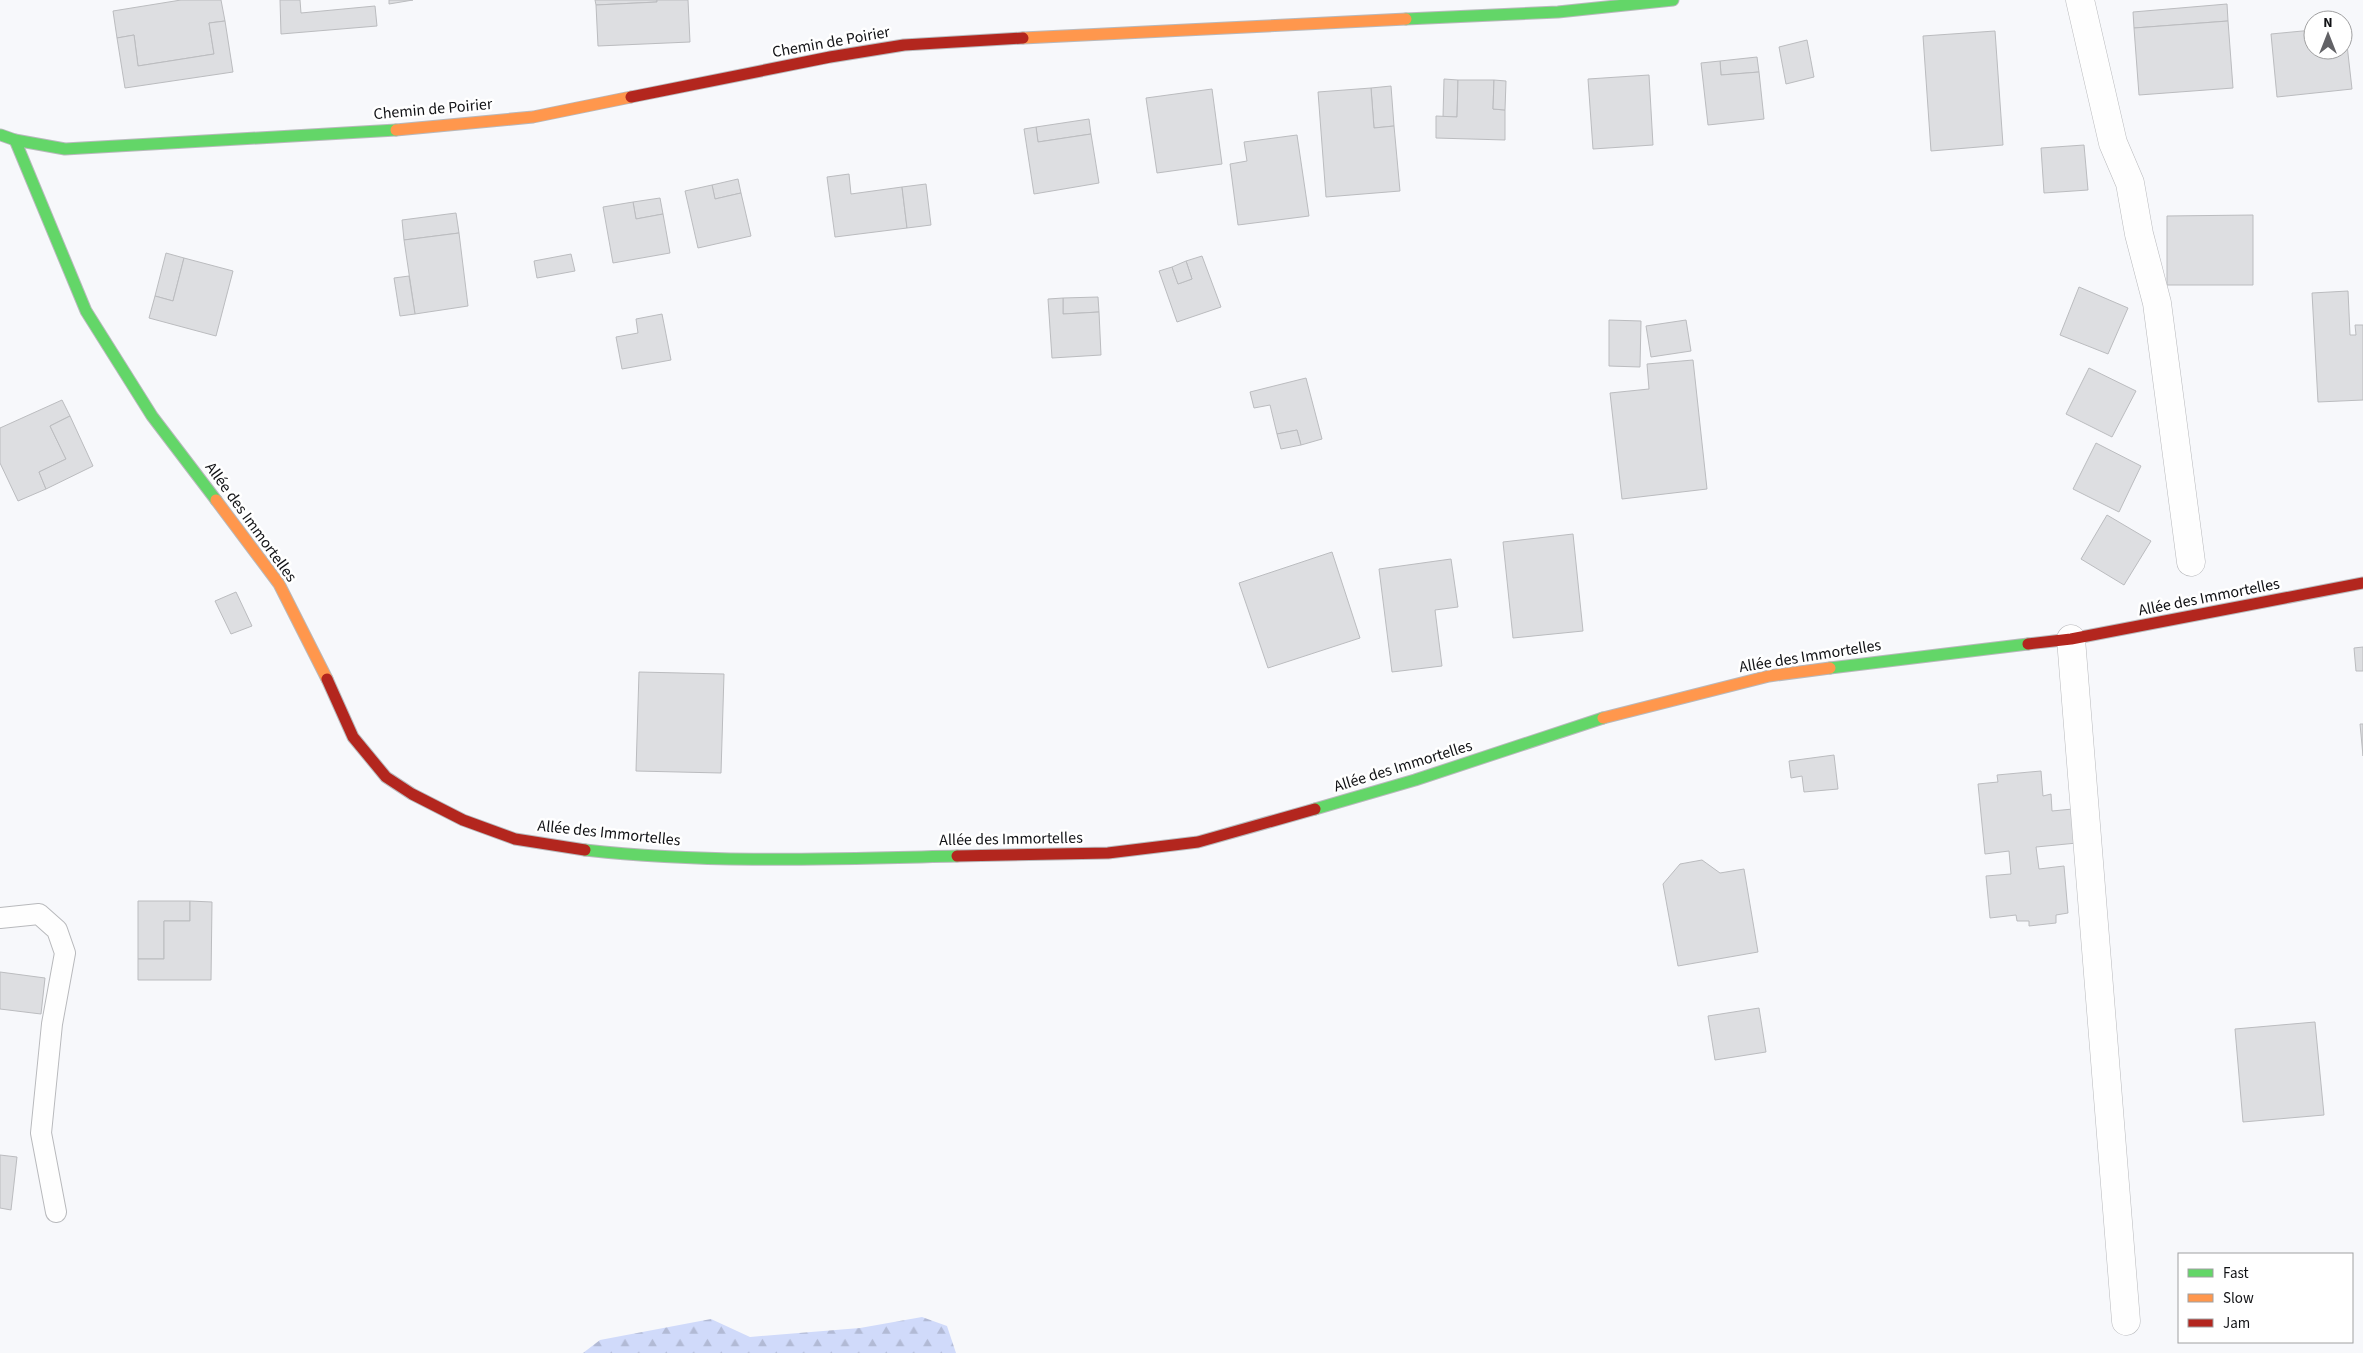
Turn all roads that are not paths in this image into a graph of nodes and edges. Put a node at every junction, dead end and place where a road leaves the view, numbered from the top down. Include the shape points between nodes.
1 (1673, 0) edge
2 (2080, 0) edge
3 (1496, 8) edge
4 (0, 135) edge
5 (15, 140) junction
6 (2191, 562) dead end
7 (2363, 583) edge
8 (2071, 639) junction
9 (0, 918) edge
10 (56, 1212) dead end
11 (2126, 1321) dead end

1 - 3 street, Chemin de Poirier via 1558,12
2 - 6 street via 2113,143 2130,183 2157,304
3 - 5 street, Chemin de Poirier via 904,45 533,117 394,130 65,149
4 - 5 street, Chemin de Poirier
5 - 8 street, Allée des Immortelles via 86,311 152,416 279,584 353,737 386,777 412,794 462,820 515,839 647,857 785,860 1108,853 1198,842 1415,780 1602,718 1769,676
7 - 8 street, Allée des Immortelles
8 - 11 street
9 - 10 lane via 39,914 57,930 65,952 52,1024 40,1133

